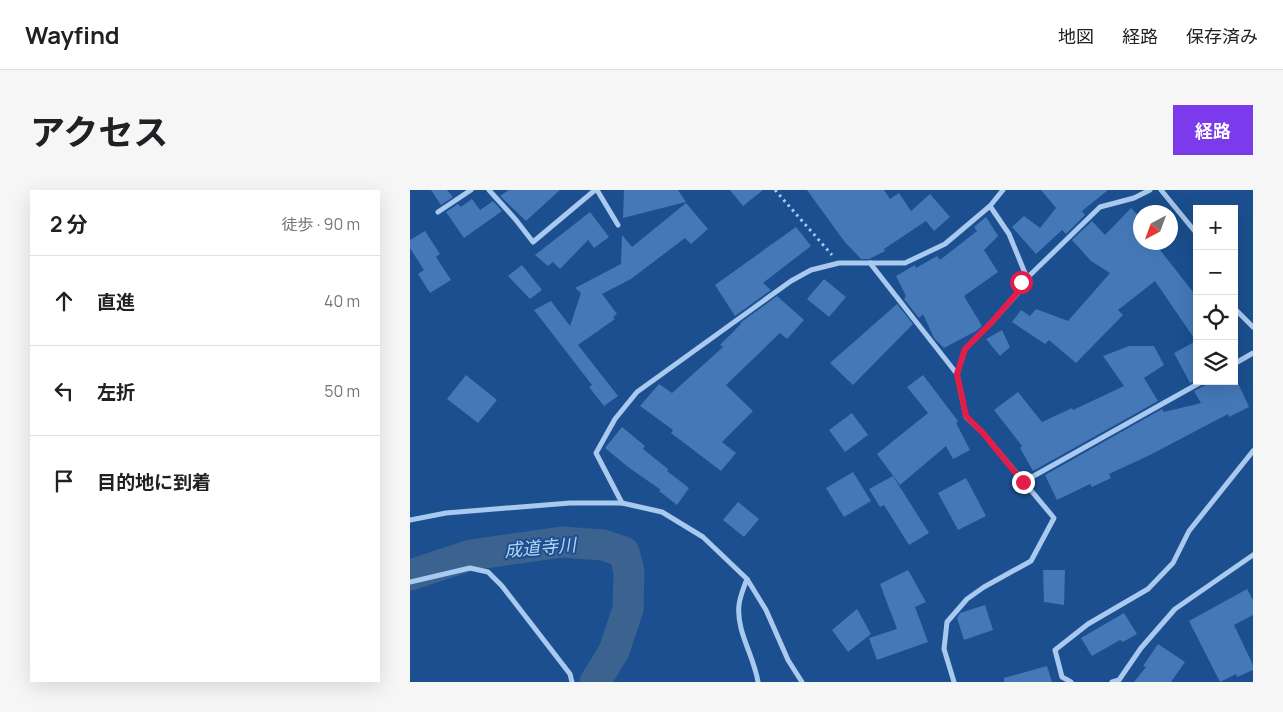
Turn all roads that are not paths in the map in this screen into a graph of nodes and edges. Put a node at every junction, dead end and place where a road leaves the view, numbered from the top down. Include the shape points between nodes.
1 (471, 190) edge
2 (489, 190) edge
3 (596, 190) edge
4 (1002, 190) edge
5 (1150, 190) edge
6 (1161, 190) edge
7 (990, 206) junction
8 (438, 212) dead end
9 (618, 225) dead end
10 (1193, 229) edge
11 (870, 263) junction
12 (1027, 278) junction
13 (1238, 312) edge
14 (1253, 327) edge
15 (1253, 353) edge
16 (1238, 362) edge
17 (957, 374) junction
18 (1196, 385) edge
19 (1253, 451) edge
20 (1023, 482) junction
21 (622, 503) junction
22 (410, 520) edge
23 (1253, 555) edge
24 (747, 579) junction
25 (410, 582) edge
26 (572, 682) edge
27 (758, 682) edge
28 (802, 682) edge
29 (954, 682) edge
30 (1072, 682) edge
31 (1112, 682) edge

1 - 8 street
2 - 3 street via 533,242
3 - 9 street
4 - 7 street
5 - 12 street via 1100,207
6 - 10 street
7 - 11 street via 946,244 905,263
7 - 12 street via 1009,234
11 - 17 street
11 - 21 street via 839,263 811,270 791,281 637,392 615,419 596,454
12 - 17 street via 965,349
13 - 14 street
15 - 16 street
17 - 20 street via 966,416
18 - 20 street
19 - 30 street via 1189,532 1173,562 1148,590 1088,624 1055,650 1062,676
20 - 29 street via 1054,518 1031,561 967,599 947,622 944,649
21 - 22 street via 570,503 446,513
21 - 24 street via 662,512 703,537
23 - 31 street via 1175,609 1141,648 1119,680
24 - 27 street via 739,604 739,623
24 - 28 street
25 - 26 street via 470,568 488,572 570,674

